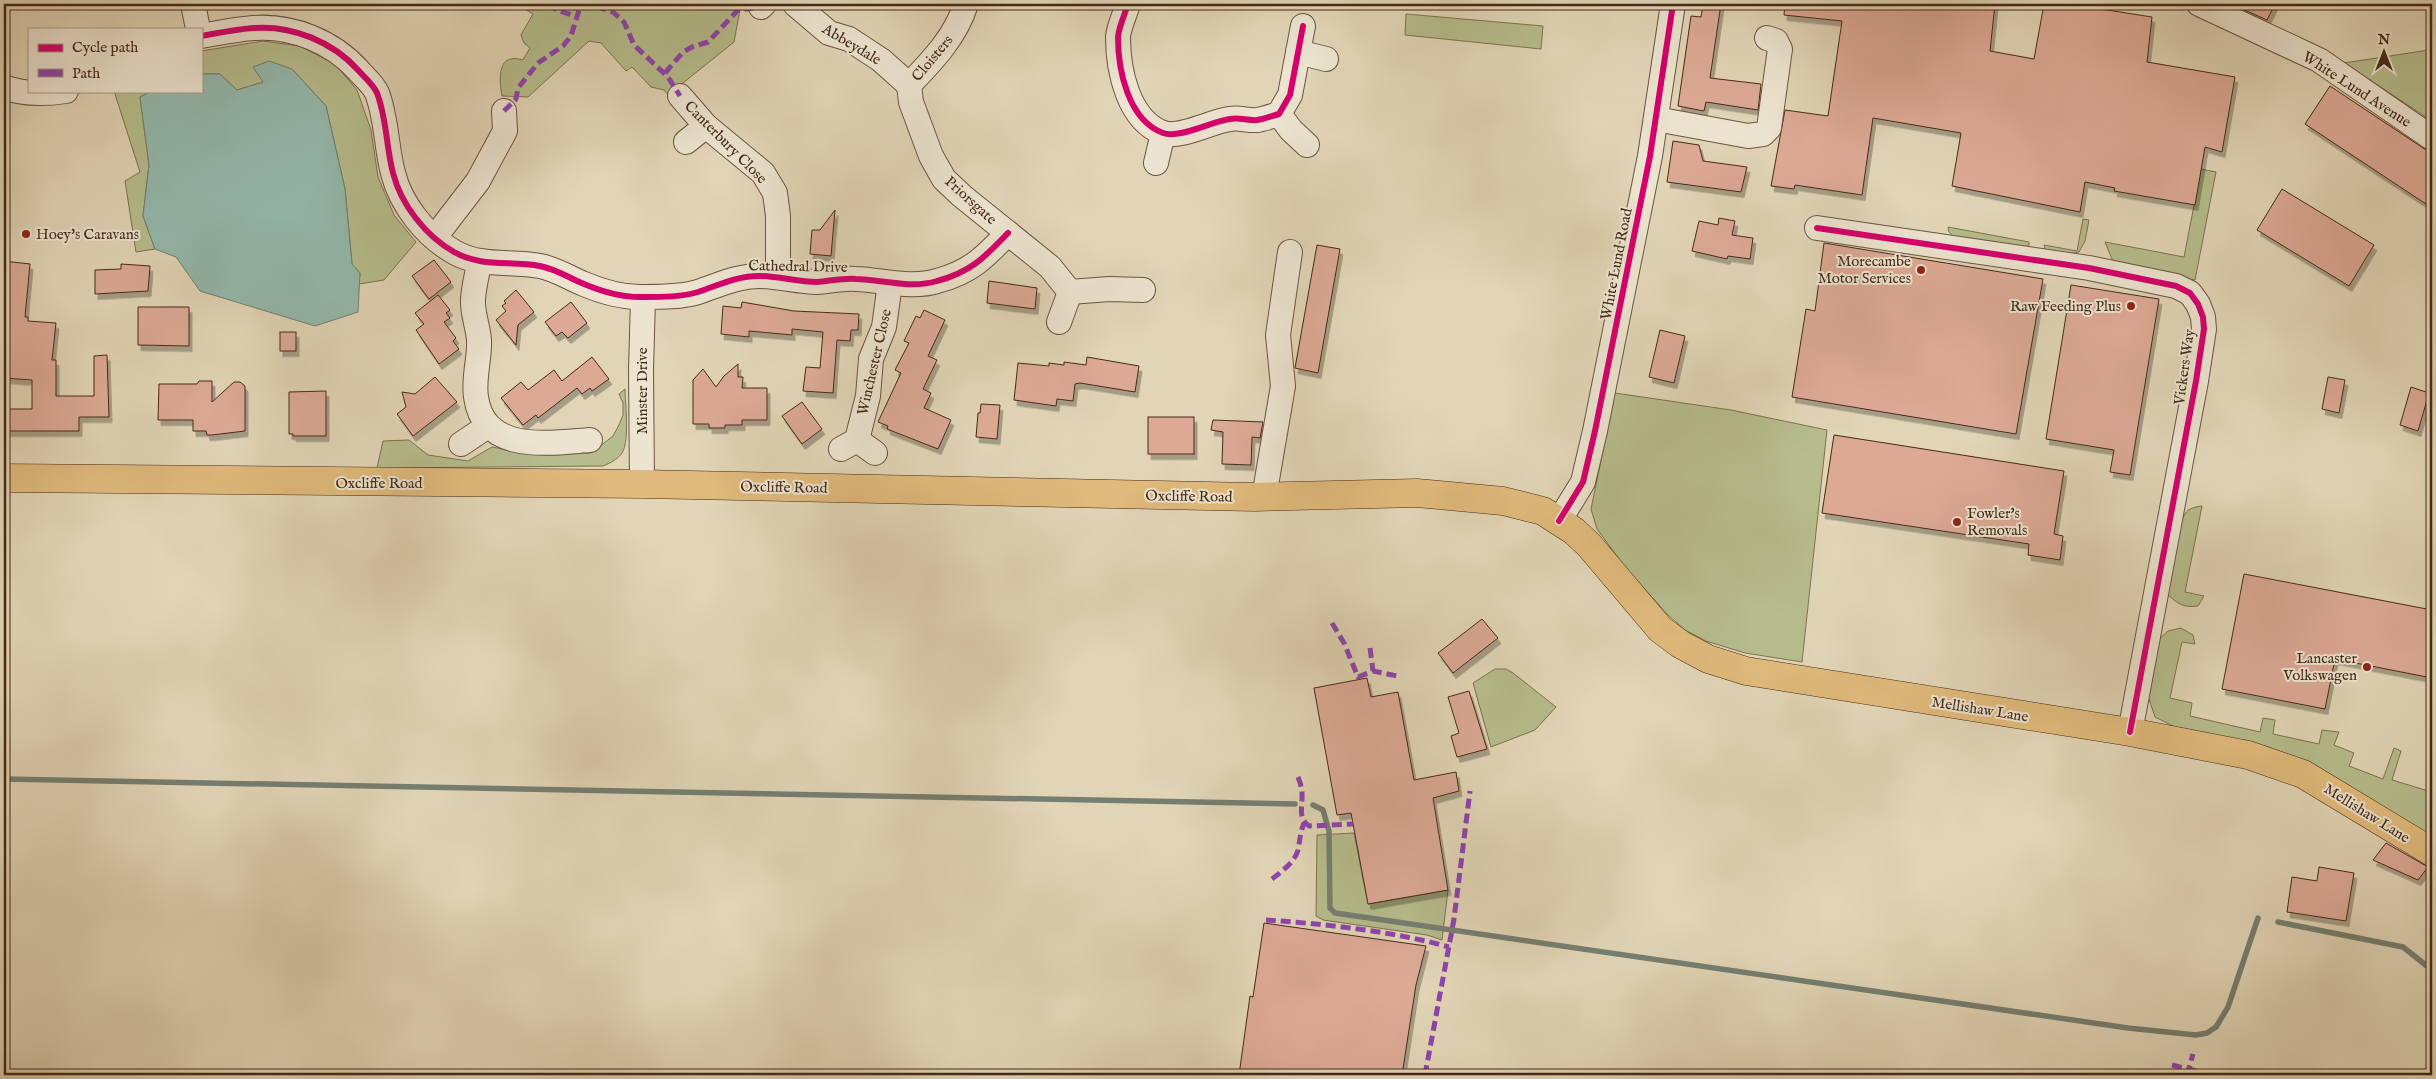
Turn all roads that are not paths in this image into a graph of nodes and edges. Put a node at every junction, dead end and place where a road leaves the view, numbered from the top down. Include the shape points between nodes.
1 (193, 4) edge
2 (795, 4) edge
3 (966, 4) edge
4 (1128, 4) edge
5 (1673, 4) edge
6 (2199, 4) edge
7 (1304, 26) dead end
8 (198, 28) edge
9 (202, 36) edge
10 (1767, 38) dead end
11 (1298, 52) junction
12 (1326, 59) dead end
13 (910, 85) junction
14 (4, 87) edge
15 (50, 92) edge
16 (680, 96) dead end
17 (504, 111) dead end
18 (1279, 114) junction
19 (1656, 119) junction
20 (706, 126) junction
21 (1163, 133) junction
22 (2432, 138) edge
23 (686, 142) dead end
24 (1298, 144) dead end
25 (1156, 163) dead end
26 (1817, 228) dead end
27 (1008, 233) junction
28 (434, 237) junction
29 (1290, 252) dead end
30 (480, 261) junction
31 (778, 277) junction
32 (890, 283) junction
33 (1133, 285) dead end
34 (1070, 292) junction
35 (643, 298) junction
36 (1059, 322) dead end
37 (488, 426) junction
38 (577, 436) dead end
39 (460, 444) dead end
40 (857, 448) dead end
41 (4, 478) edge
42 (642, 484) junction
43 (1264, 497) junction
44 (1559, 521) junction
45 (2130, 732) junction
46 (2432, 852) edge

1 - 8 street
2 - 13 street, Abbeydale via 829,34 849,39
3 - 13 street, Cloisters via 960,24
4 - 21 street via 1118,35 1126,89 1133,106 1145,121
5 - 19 street, White Lund Road
6 - 22 street, White Lund Avenue via 2319,60
7 - 11 street
9 - 28 street, Cathedral Drive via 255,28 293,31 325,43 352,63 376,90 388,132 393,174 406,205
10 - 19 street via 1776,41 1780,49 1769,128 1762,134 1739,135
11 - 12 street
11 - 18 street via 1290,95
13 - 27 street, Priorsgate via 911,102 930,156 944,178
14 - 15 street via 14,91
16 - 20 street, Canterbury Close
17 - 28 street via 504,131 478,182
18 - 21 street via 1258,120 1230,118 1178,134
18 - 24 street
19 - 44 street, White Lund Road via 1583,482
20 - 23 street
20 - 31 street, Canterbury Close via 762,173 774,192 778,216
21 - 25 street
26 - 45 street, Vickers Way via 2098,270 2176,286 2190,293 2198,304 2204,329 2196,381
27 - 32 street, Cathedral Drive via 982,261 958,274 928,283
27 - 34 street, Priorsgate via 1050,267
28 - 30 street, Cathedral Drive via 455,252
29 - 43 street via 1278,335 1283,386
30 - 35 street, Cathedral Drive via 538,265 612,294
30 - 37 street via 473,299 479,340 475,383 476,399
31 - 32 street, Cathedral Drive via 816,282 855,279
31 - 35 street, Cathedral Drive via 735,278 696,293
32 - 40 street, Winchester Close via 884,327 871,359 868,396
33 - 34 street
34 - 36 street
35 - 42 street, Minster Drive
37 - 38 street via 517,442
37 - 39 street
41 - 42 main road, Oxcliffe Road
42 - 43 main road, Oxcliffe Road
43 - 44 main road, Oxcliffe Road via 1417,493 1503,500 1543,511
44 - 45 main road, Mellishaw Lane via 1589,545 1660,629 1708,659 1746,671
45 - 46 main road, Mellishaw Lane via 2248,754 2303,774

